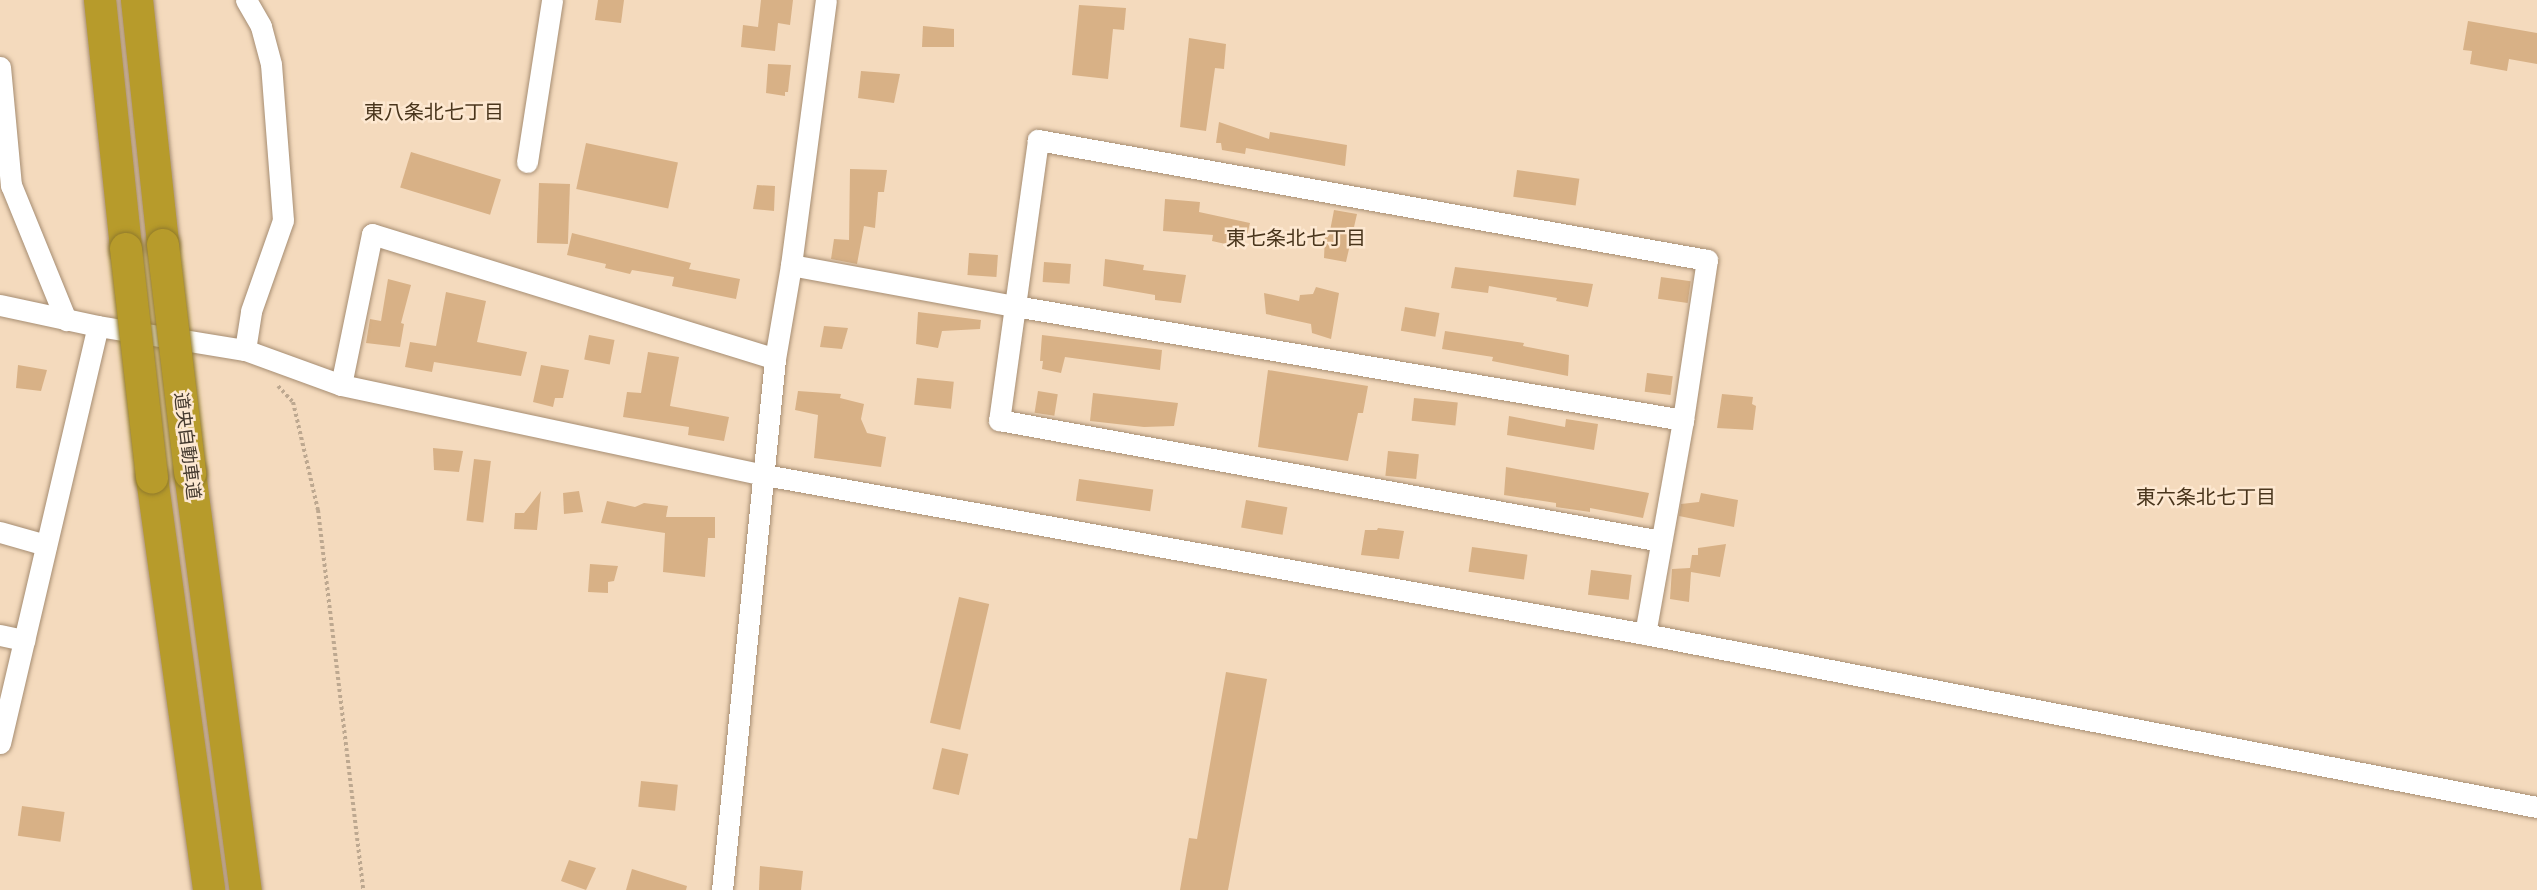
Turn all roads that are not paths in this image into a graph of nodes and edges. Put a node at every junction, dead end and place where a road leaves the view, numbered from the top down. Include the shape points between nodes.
1 (100, 0) edge
2 (137, 0) edge
3 (246, 0) edge
4 (552, 0) edge
5 (826, 0) edge
6 (0, 67) edge
7 (527, 162) dead end
8 (791, 265) junction
9 (0, 305) edge
10 (1015, 306) junction
11 (66, 320) junction
12 (98, 326) junction
13 (245, 350) junction
14 (775, 359) junction
15 (341, 385) junction
16 (1683, 420) junction
17 (765, 475) junction
18 (0, 532) edge
19 (1661, 541) junction
20 (46, 544) junction
21 (1645, 634) junction
22 (0, 635) edge
23 (24, 640) junction
24 (0, 739) edge
25 (2537, 807) edge
26 (209, 890) edge
27 (246, 890) edge
28 (722, 890) edge

1 - 26 highway, bridge via 152,478
2 - 27 highway, 道央自動車道, bridge via 190,473
3 - 13 street via 261,26 271,64 283,220 251,311
4 - 7 street
5 - 8 street
6 - 11 street via 11,185
8 - 10 street
8 - 14 street
9 - 11 street
10 - 16 street
10 - 16 street via 1038,140 1707,260
10 - 19 street via 999,420
11 - 12 street
12 - 13 street
12 - 20 street
13 - 15 street
14 - 15 street via 372,234
14 - 17 street
15 - 17 street
16 - 19 street
17 - 21 street
17 - 28 street
18 - 20 street
19 - 21 street
20 - 23 street
21 - 25 street
22 - 23 street
23 - 24 street

